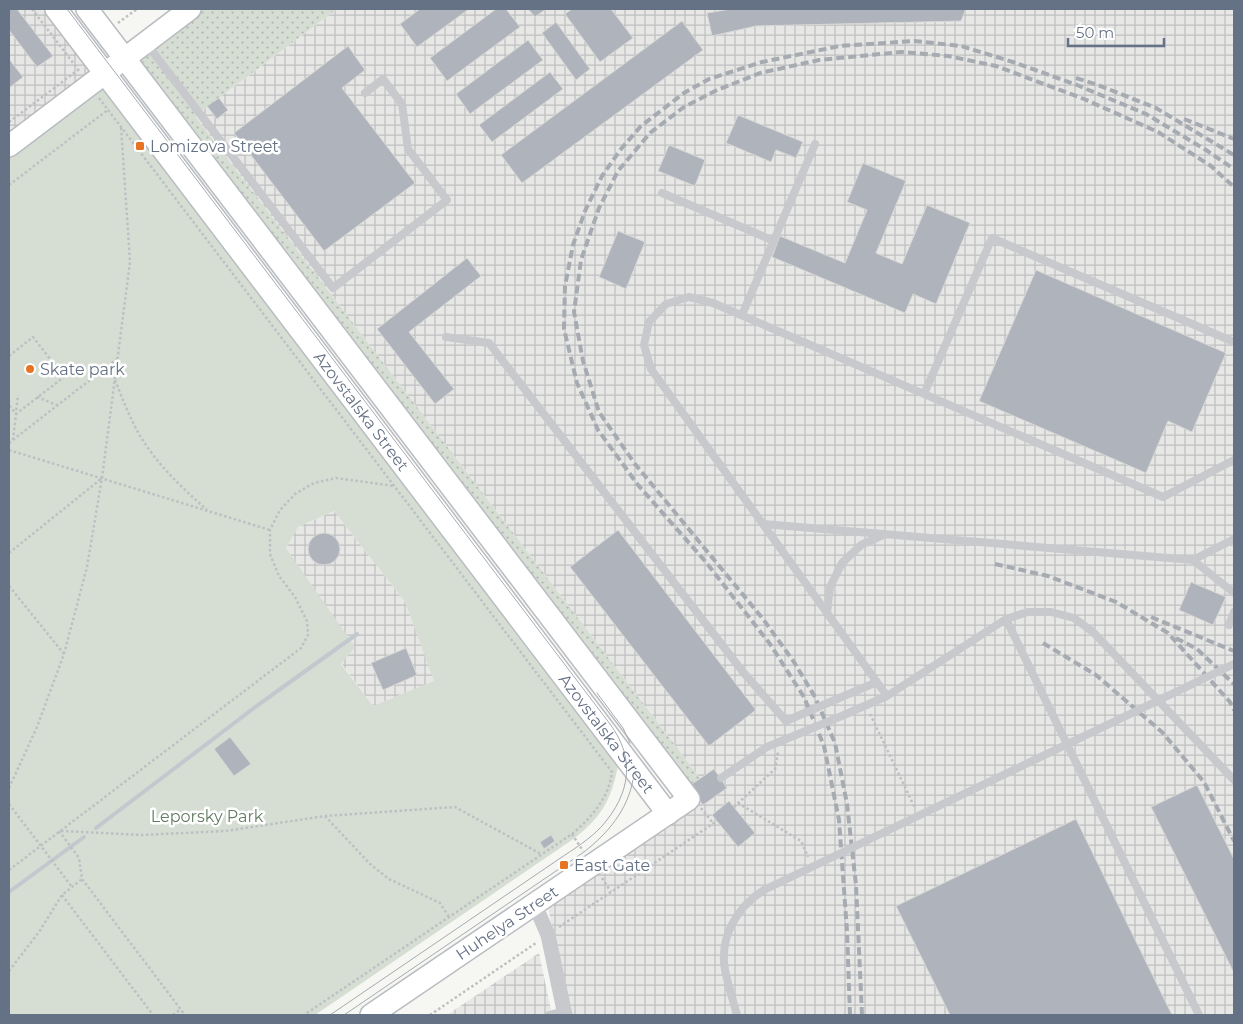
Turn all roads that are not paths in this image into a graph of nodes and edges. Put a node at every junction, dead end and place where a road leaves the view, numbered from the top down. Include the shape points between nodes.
1 (56, 9) edge
2 (87, 9) edge
3 (190, 9) edge
4 (146, 42) junction
5 (124, 58) junction
6 (105, 73) junction
7 (365, 93) dead end
8 (815, 144) dead end
9 (9, 146) edge
10 (662, 193) dead end
11 (774, 241) junction
12 (742, 315) junction
13 (446, 337) dead end
14 (1234, 342) edge
15 (924, 394) junction
16 (1234, 460) edge
17 (763, 524) junction
18 (884, 534) junction
19 (1234, 539) edge
20 (1193, 560) junction
21 (1234, 593) edge
22 (1234, 612) edge
23 (826, 613) junction
24 (1006, 619) junction
25 (1229, 625) dead end
26 (1234, 664) edge
27 (877, 682) junction
28 (887, 696) junction
29 (721, 778) dead end
30 (1234, 780) edge
31 (693, 797) joint
32 (668, 814) junction
33 (535, 905) junction
34 (564, 1013) edge
35 (371, 1015) edge
36 (548, 1015) edge
37 (737, 1015) edge
38 (1199, 1015) edge

1 - 6 street, Azovstalska Street
2 - 5 street, Azovstalska Street
3 - 4 street
4 - 5 street
4 - 7 lane via 333,288 447,200 408,149 402,104 383,79
5 - 6 street
5 - 31 street, Azovstalska Street
6 - 9 street
6 - 32 street, Azovstalska Street
8 - 11 lane
10 - 11 lane
11 - 12 lane
12 - 15 lane
12 - 17 lane via 713,302 689,297 666,304 649,322 644,346 651,369
13 - 27 lane, bridge via 489,343 743,672 786,721
14 - 15 lane via 992,238
15 - 16 lane via 1163,497
17 - 18 lane
17 - 23 lane
18 - 20 lane
18 - 23 lane via 861,545 842,563 830,587
19 - 20 lane
20 - 21 lane
22 - 25 lane
23 - 27 lane
24 - 28 lane
24 - 30 lane via 1028,612 1051,612 1074,618 1093,632
24 - 38 lane
26 - 37 lane, bridge via 756,895 732,923 724,945 724,968
27 - 28 lane
28 - 29 lane, bridge via 767,747
31 - 32 street, Huhelya Street
32 - 33 street, Huhelya Street
33 - 34 street via 548,935
33 - 35 street, Huhelya Street
34 - 36 lane

